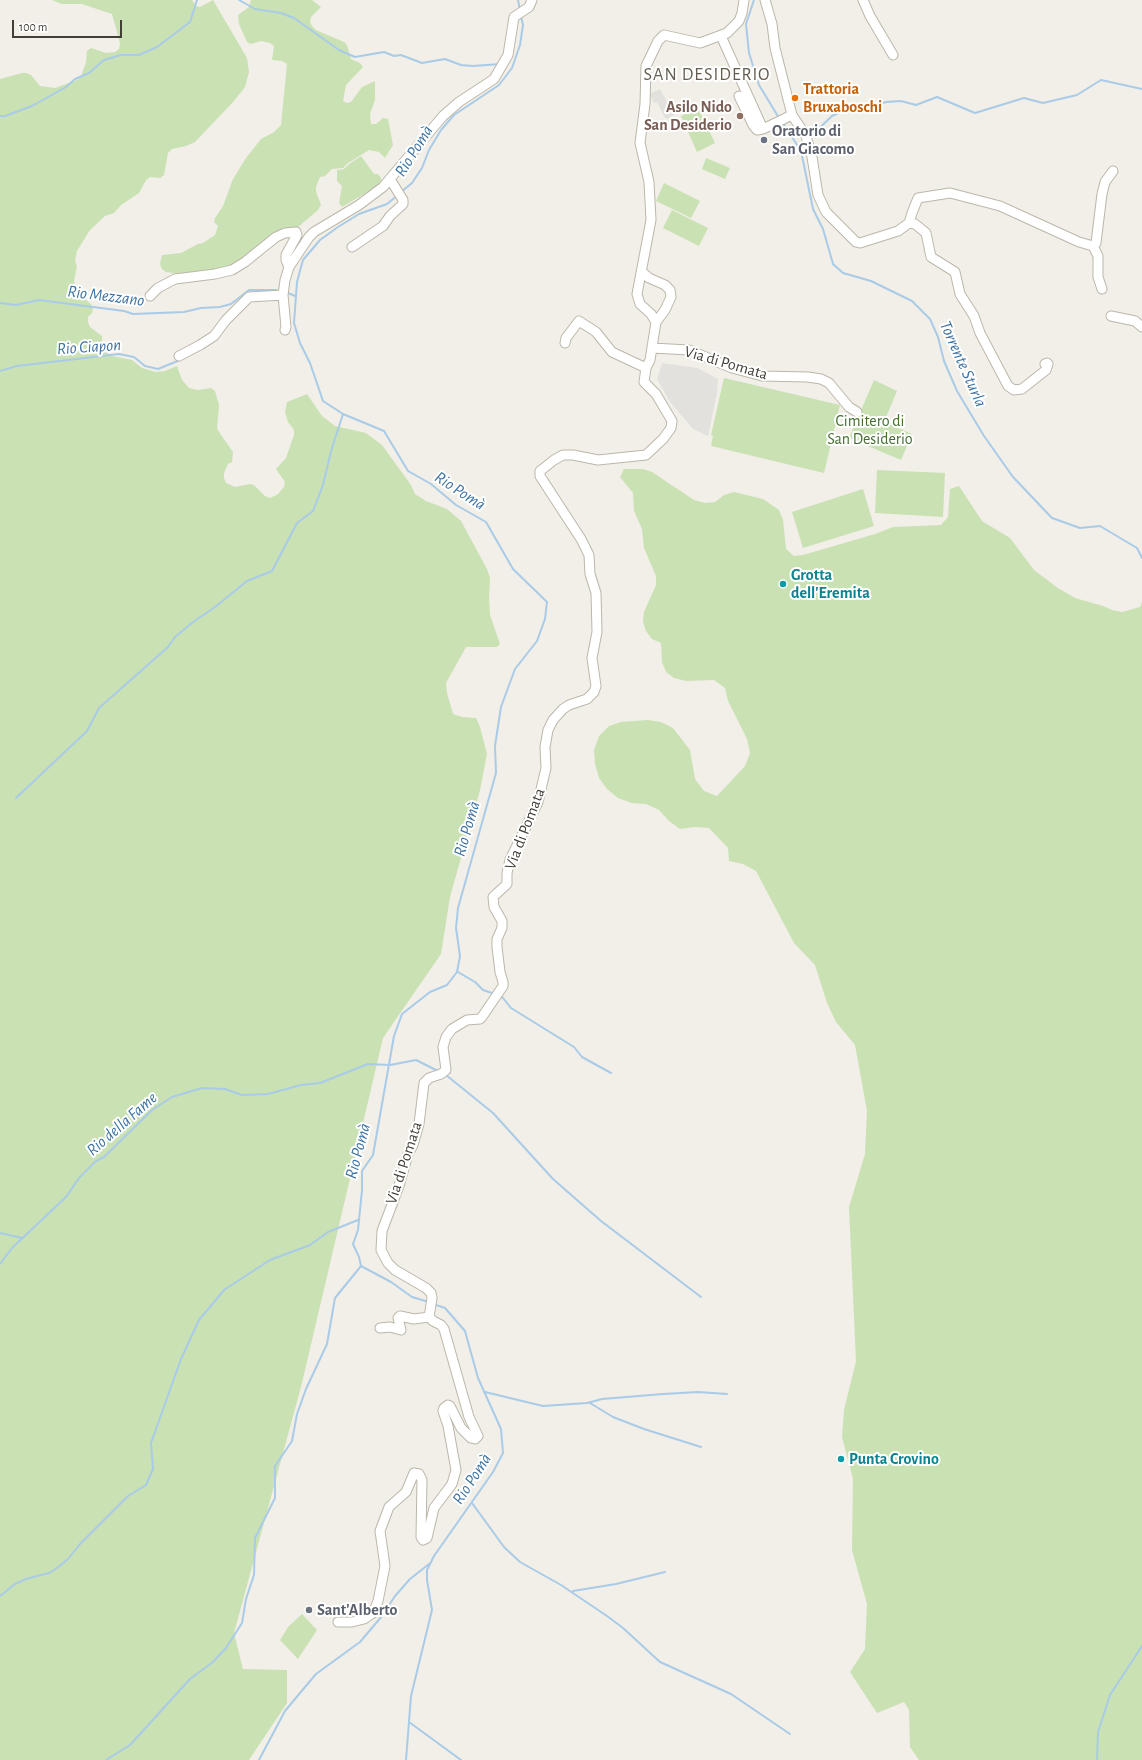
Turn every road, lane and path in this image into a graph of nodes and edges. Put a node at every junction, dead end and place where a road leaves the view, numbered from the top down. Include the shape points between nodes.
1 (532, 0) edge
2 (744, 0) edge
3 (765, 0) edge
4 (863, 0) edge
5 (721, 36) junction
6 (893, 56) dead end
7 (740, 96) dead end
8 (789, 117) junction
9 (763, 129) junction
10 (1113, 171) dead end
11 (390, 179) junction
12 (909, 223) junction
13 (1093, 246) junction
14 (352, 247) dead end
15 (289, 267) junction
16 (642, 272) junction
17 (1102, 289) dead end
18 (283, 294) junction
19 (150, 296) dead end
20 (1111, 316) dead end
21 (656, 322) junction
22 (1138, 324) edge
23 (285, 330) dead end
24 (565, 343) dead end
25 (652, 348) junction
26 (179, 356) dead end
27 (1044, 364) dead end
28 (646, 368) junction
29 (858, 412) dead end
30 (430, 1313) junction
31 (380, 1328) dead end
32 (338, 1622) dead end

1 - 11 street via 527,9 514,17 512,40 499,74 492,82 459,102 443,116
2 - 5 street via 739,21
3 - 8 street via 772,24
4 - 6 street
5 - 9 street
5 - 16 street via 696,43 664,35 646,64 645,109 640,143 649,182 651,220
7 - 9 street via 753,125 757,130
8 - 9 street
8 - 12 street via 807,139 812,157 816,196 826,212 857,243 897,232
10 - 13 street via 1103,188 1096,243
11 - 14 street via 403,200 402,205 385,223
11 - 15 street via 368,198 314,232
12 - 13 street via 918,198 950,193 1006,208
12 - 27 street via 926,233 931,257 955,272 960,294 974,316 980,333 1008,386 1014,390 1022,389 1046,370 1048,364
13 - 17 street via 1098,256 1098,277
15 - 18 street
15 - 19 street via 286,255 297,235 296,232 276,237 232,270 175,279 158,288
16 - 21 street via 637,294 640,304
16 - 21 street via 670,290 671,297
18 - 23 street
18 - 26 street via 249,297 214,336
20 - 22 street
21 - 25 street, Via di Pomata
24 - 28 street via 579,321 596,332 612,352
25 - 28 street, Via di Pomata
25 - 29 street, Via di Pomata via 690,350 732,368 762,376 821,379 829,383 849,407
28 - 30 street, Via di Pomata via 644,382 656,394 672,424 667,434 650,453 643,456 598,460 563,455 540,471 540,476 589,555 590,574 596,593 597,632 592,658 596,686 587,699 563,709 548,730 545,741 546,768 538,802 510,860 506,873 507,884 493,897 494,907 502,921 497,939 500,972 504,982 502,989 480,1019 467,1020 452,1028 446,1037 443,1047 446,1070 424,1082 419,1124 382,1231 381,1250 388,1263 429,1290 432,1298
30 - 31 street via 414,1319 400,1316 401,1330
30 - 32 street via 432,1321 444,1329 469,1417 478,1436 475,1440 471,1438 461,1428 450,1406 444,1408 456,1470 452,1484 434,1508 427,1538 423,1540 421,1537 422,1480 416,1473 412,1475 406,1492 389,1507 382,1527 380,1535 385,1566 378,1602 373,1613 364,1619

